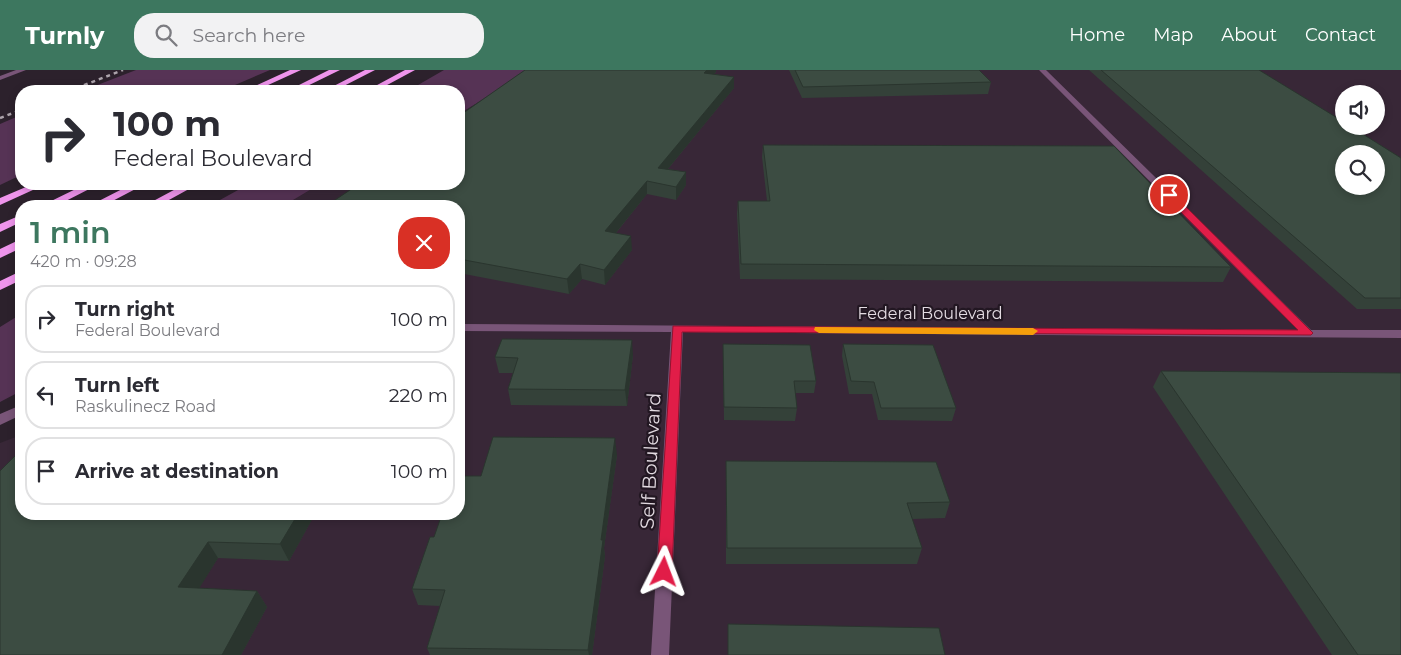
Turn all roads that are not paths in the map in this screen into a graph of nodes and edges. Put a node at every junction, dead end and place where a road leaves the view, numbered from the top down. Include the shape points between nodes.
1 (23, 70) edge
2 (297, 70) edge
3 (336, 70) edge
4 (372, 70) edge
5 (411, 70) edge
6 (1042, 70) edge
7 (0, 78) edge
8 (262, 85) edge
9 (304, 85) edge
10 (341, 85) edge
11 (382, 85) edge
12 (27, 190) edge
13 (81, 190) edge
14 (128, 190) edge
15 (181, 190) edge
16 (59, 200) edge
17 (107, 200) edge
18 (161, 200) edge
19 (0, 202) edge
20 (15, 221) edge
21 (0, 228) edge
22 (15, 246) edge
23 (0, 254) edge
24 (15, 278) edge
25 (0, 286) edge
26 (465, 327) edge
27 (677, 329) junction
28 (1308, 333) junction
29 (1401, 334) edge
30 (15, 412) edge
31 (0, 420) edge
32 (660, 655) edge

1 - 7 street
2 - 8 highway
3 - 9 highway
4 - 10 highway
5 - 11 highway
6 - 28 street
12 - 19 highway
13 - 16 highway
14 - 17 highway
15 - 18 highway
20 - 21 highway
22 - 23 highway
24 - 25 highway
26 - 27 street, Federal Boulevard
27 - 28 street, Federal Boulevard
27 - 32 street, Self Boulevard
28 - 29 street, Federal Boulevard
30 - 31 street

